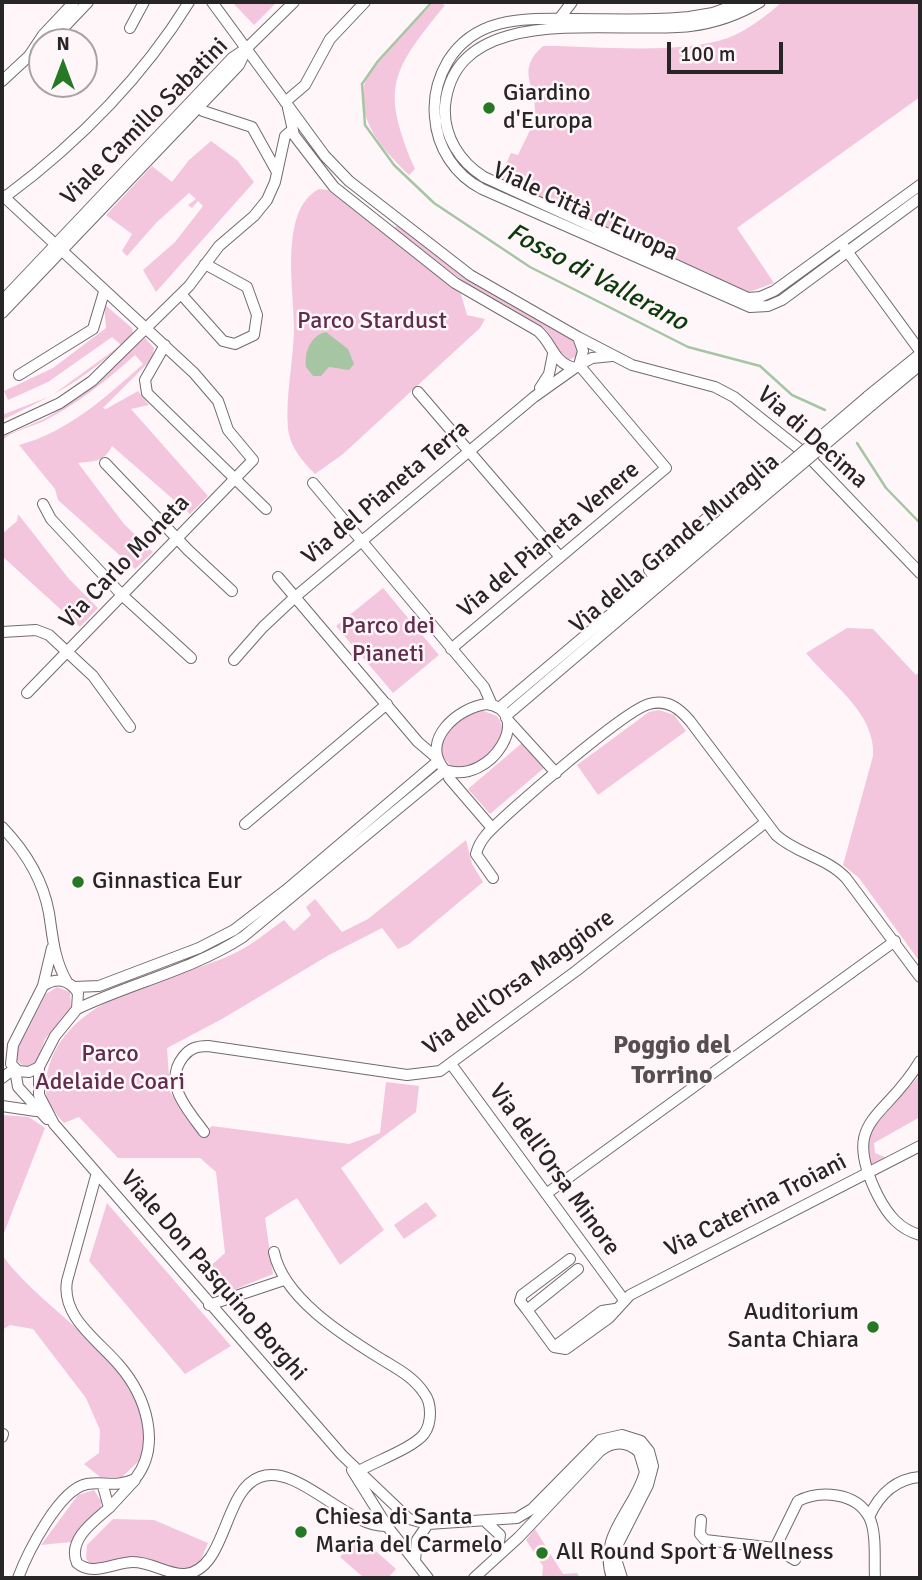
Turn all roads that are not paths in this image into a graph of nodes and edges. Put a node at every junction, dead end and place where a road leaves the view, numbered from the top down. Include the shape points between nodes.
1 (74, 2) edge
2 (88, 2) edge
3 (144, 2) edge
4 (189, 2) edge
5 (212, 2) edge
6 (294, 2) edge
7 (365, 2) edge
8 (572, 2) edge
9 (743, 2) edge
10 (760, 2) edge
11 (556, 23) junction
12 (130, 27) dead end
13 (50, 28) edge
14 (63, 28) edge
15 (247, 48) junction
16 (28, 57) edge
17 (6, 78) edge
18 (2, 91) edge
19 (285, 102) junction
20 (203, 111) dead end
21 (292, 130) junction
22 (307, 133) junction
23 (277, 172) junction
24 (920, 185) edge
25 (3, 196) edge
26 (920, 198) edge
27 (396, 218) junction
28 (386, 228) junction
29 (58, 246) junction
30 (844, 247) junction
31 (205, 264) junction
32 (104, 292) junction
33 (181, 294) junction
34 (3, 295) edge
35 (2, 313) edge
36 (145, 328) junction
37 (578, 337) junction
38 (165, 345) junction
39 (920, 353) edge
40 (553, 354) junction
41 (614, 356) junction
42 (920, 365) edge
43 (577, 366) junction
44 (19, 375) dead end
45 (418, 392) dead end
46 (534, 397) junction
47 (870, 401) junction
48 (2, 430) edge
49 (468, 450) junction
50 (105, 463) dead end
51 (234, 481) junction
52 (313, 483) dead end
53 (753, 500) junction
54 (43, 504) dead end
55 (266, 509) dead end
56 (178, 536) junction
57 (361, 542) junction
58 (560, 556) junction
59 (920, 573) edge
60 (278, 577) dead end
61 (232, 591) dead end
62 (122, 595) junction
63 (295, 597) junction
64 (2, 632) edge
65 (451, 649) junction
66 (66, 652) junction
67 (191, 658) dead end
68 (234, 660) dead end
69 (27, 693) dead end
70 (387, 704) junction
71 (501, 712) junction
72 (130, 727) dead end
73 (442, 766) junction
74 (556, 773) junction
75 (766, 821) junction
76 (245, 824) dead end
77 (2, 827) edge
78 (492, 828) junction
79 (493, 878) dead end
80 (895, 941) junction
81 (52, 948) junction
82 (920, 977) edge
83 (70, 985) junction
84 (43, 986) junction
85 (77, 1009) junction
86 (13, 1045) junction
87 (2, 1059) edge
88 (920, 1061) edge
89 (451, 1065) junction
90 (38, 1067) junction
91 (15, 1070) junction
92 (2, 1078) edge
93 (2, 1106) edge
94 (37, 1111) junction
95 (54, 1124) junction
96 (204, 1132) dead end
97 (920, 1146) edge
98 (867, 1174) junction
99 (96, 1176) junction
100 (546, 1194) junction
101 (920, 1235) edge
102 (274, 1252) dead end
103 (569, 1259) dead end
104 (578, 1269) dead end
105 (284, 1280) junction
106 (624, 1300) junction
107 (209, 1305) junction
108 (527, 1310) junction
109 (342, 1455) junction
110 (359, 1471) junction
111 (920, 1477) edge
112 (135, 1479) junction
113 (562, 1485) junction
114 (103, 1486) junction
115 (381, 1492) junction
116 (370, 1499) junction
117 (109, 1508) junction
118 (869, 1517) junction
119 (701, 1520) dead end
120 (487, 1522) junction
121 (428, 1524) junction
122 (387, 1526) junction
123 (775, 1548) junction
124 (496, 1559) junction
125 (795, 1560) dead end
126 (415, 1561) junction
127 (18, 1578) edge
128 (428, 1578) edge
129 (474, 1578) edge
130 (612, 1578) edge
131 (622, 1578) edge
132 (875, 1578) edge

1 - 13 street
2 - 14 street
3 - 12 street
4 - 25 street via 132,81 53,159
5 - 15 street, Via di Decima
6 - 15 street, Viale Camillo Sabatini
7 - 19 street via 330,39 305,85
8 - 11 street
9 - 11 street, Viale Città d'Europa via 681,18
10 - 11 street, Viale Città d'Europa via 727,18 688,26
11 - 30 street, Viale Città d'Europa via 494,33 459,62 447,95 446,123 455,148 474,171 744,297 768,294
15 - 19 street, Via di Decima
15 - 29 street, Viale Camillo Sabatini via 232,58
16 - 17 street
17 - 18 street
19 - 21 street, Via di Decima
19 - 22 street, Via di Decima
20 - 23 street via 252,127
21 - 22 street
21 - 23 street via 284,138
21 - 28 street, Via di Decima via 328,181
22 - 27 street, Via di Decima via 340,173
23 - 31 street via 260,209
24 - 30 street, Viale Città d'Europa
25 - 29 street
26 - 30 street, Viale Città d'Europa
27 - 28 street
27 - 37 street, Via di Decima via 470,275
28 - 40 street, Via di Decima via 455,283 538,331
29 - 32 street
29 - 34 street, Viale Camillo Sabatini
29 - 35 street, Viale Camillo Sabatini
30 - 39 street
31 - 33 street
31 - 33 street via 247,287 257,315 254,335 239,343 223,341
32 - 36 street
32 - 44 street via 93,329
33 - 36 street
36 - 38 street
36 - 48 street via 87,385
37 - 41 street, Via di Decima
37 - 43 street via 583,351
38 - 51 street, Via Carlo Moneta via 217,399 228,430 253,460
38 - 51 street via 145,380 146,392
39 - 47 street
40 - 43 street, Via di Decima via 561,363
40 - 46 street via 548,376
41 - 43 street via 596,357
41 - 59 street, Via di Decima via 715,387 739,400 816,464
42 - 47 street
43 - 46 street, Via del Pianeta Terra
43 - 58 street, Via del Pianeta Venere via 666,468
45 - 49 street
46 - 49 street, Via del Pianeta Terra
47 - 53 street, Via della Grande Muraglia, bridge
49 - 57 street, Via del Pianeta Terra
49 - 58 street
50 - 56 street
51 - 55 street
51 - 56 street, Via Carlo Moneta
52 - 57 street
53 - 71 street, Via della Grande Muraglia
53 - 71 street, Via della Grande Muraglia via 738,506
54 - 62 street via 51,519
56 - 61 street
56 - 62 street, Via Carlo Moneta
57 - 63 street, Via del Pianeta Terra
57 - 65 street
58 - 65 street, Via del Pianeta Venere
60 - 63 street
62 - 66 street, Via Carlo Moneta
62 - 67 street
63 - 68 street, Via del Pianeta Terra
63 - 70 street
64 - 66 street via 43,631
65 - 71 street
66 - 69 street, Via Carlo Moneta
66 - 72 street via 90,673
70 - 73 street
70 - 76 street
71 - 73 street, Via della Grande Muraglia via 476,706 454,718 437,742
71 - 73 street via 506,739 492,758 468,771
71 - 74 street
73 - 78 street
73 - 83 street via 234,930 99,986
73 - 85 street via 243,937 207,957
74 - 75 street via 637,709 666,703 690,721
74 - 78 street
75 - 80 street via 784,841 840,872
75 - 89 street, Via dell'Orsa Maggiore
77 - 81 street via 36,874 48,911
78 - 79 street via 476,854
80 - 82 street
80 - 100 street
81 - 83 street
81 - 84 street
83 - 84 street via 54,981
83 - 85 street via 79,999
84 - 86 street
85 - 90 street
86 - 87 street
86 - 91 street via 10,1058
88 - 98 street via 865,1132 861,1150
89 - 96 street, Via dell'Orsa Maggiore via 432,1074 407,1075 197,1047 180,1061 176,1082 182,1102
89 - 100 street, Via dell'Orsa Minore
90 - 91 street via 25,1073
90 - 95 street, Viale Don Pasquino Borghi via 39,1095
91 - 92 street
91 - 94 street, Viale Don Pasquino Borghi via 17,1086
93 - 94 street
94 - 95 street, Viale Don Pasquino Borghi
95 - 99 street, Viale Don Pasquino Borghi
97 - 98 street, Via Caterina Troiani
98 - 101 street via 892,1217
98 - 106 street, Via Caterina Troiani
99 - 107 street, Viale Don Pasquino Borghi
99 - 112 street via 66,1298 80,1324 127,1375 144,1412 149,1454
100 - 106 street, Via dell'Orsa Minore
102 - 105 street
103 - 108 street via 522,1295 520,1301
104 - 108 street
105 - 107 street
105 - 110 street via 335,1328 410,1377 427,1397 429,1422 421,1437
106 - 108 street, Via Caterina Troiani via 554,1347
107 - 109 street, Viale Don Pasquino Borghi
109 - 110 street, Viale Don Pasquino Borghi
109 - 116 street, Viale Don Pasquino Borghi
110 - 115 street, Viale Don Pasquino Borghi
111 - 118 street via 892,1486
112 - 114 street
112 - 117 street
113 - 120 street via 522,1516
113 - 124 street
113 - 130 street via 610,1445 628,1444 642,1457 643,1479 611,1538
113 - 131 street via 591,1447 605,1437 630,1436 649,1451 650,1480 617,1547
114 - 117 street
114 - 127 street via 83,1485 61,1504
115 - 116 street
115 - 121 street, Viale Don Pasquino Borghi via 404,1516
116 - 122 street, Viale Don Pasquino Borghi
117 - 122 street via 76,1544 74,1556 82,1567 136,1562 179,1574 200,1570 246,1489 256,1478 267,1475 294,1481 362,1520
118 - 123 street via 841,1496 803,1499 792,1508
118 - 132 street
119 - 123 street via 700,1534 705,1540
120 - 121 street
120 - 124 street via 500,1535
121 - 126 street via 417,1540
122 - 126 street, Viale Don Pasquino Borghi
123 - 125 street
124 - 129 street
126 - 128 street, Viale Don Pasquino Borghi

